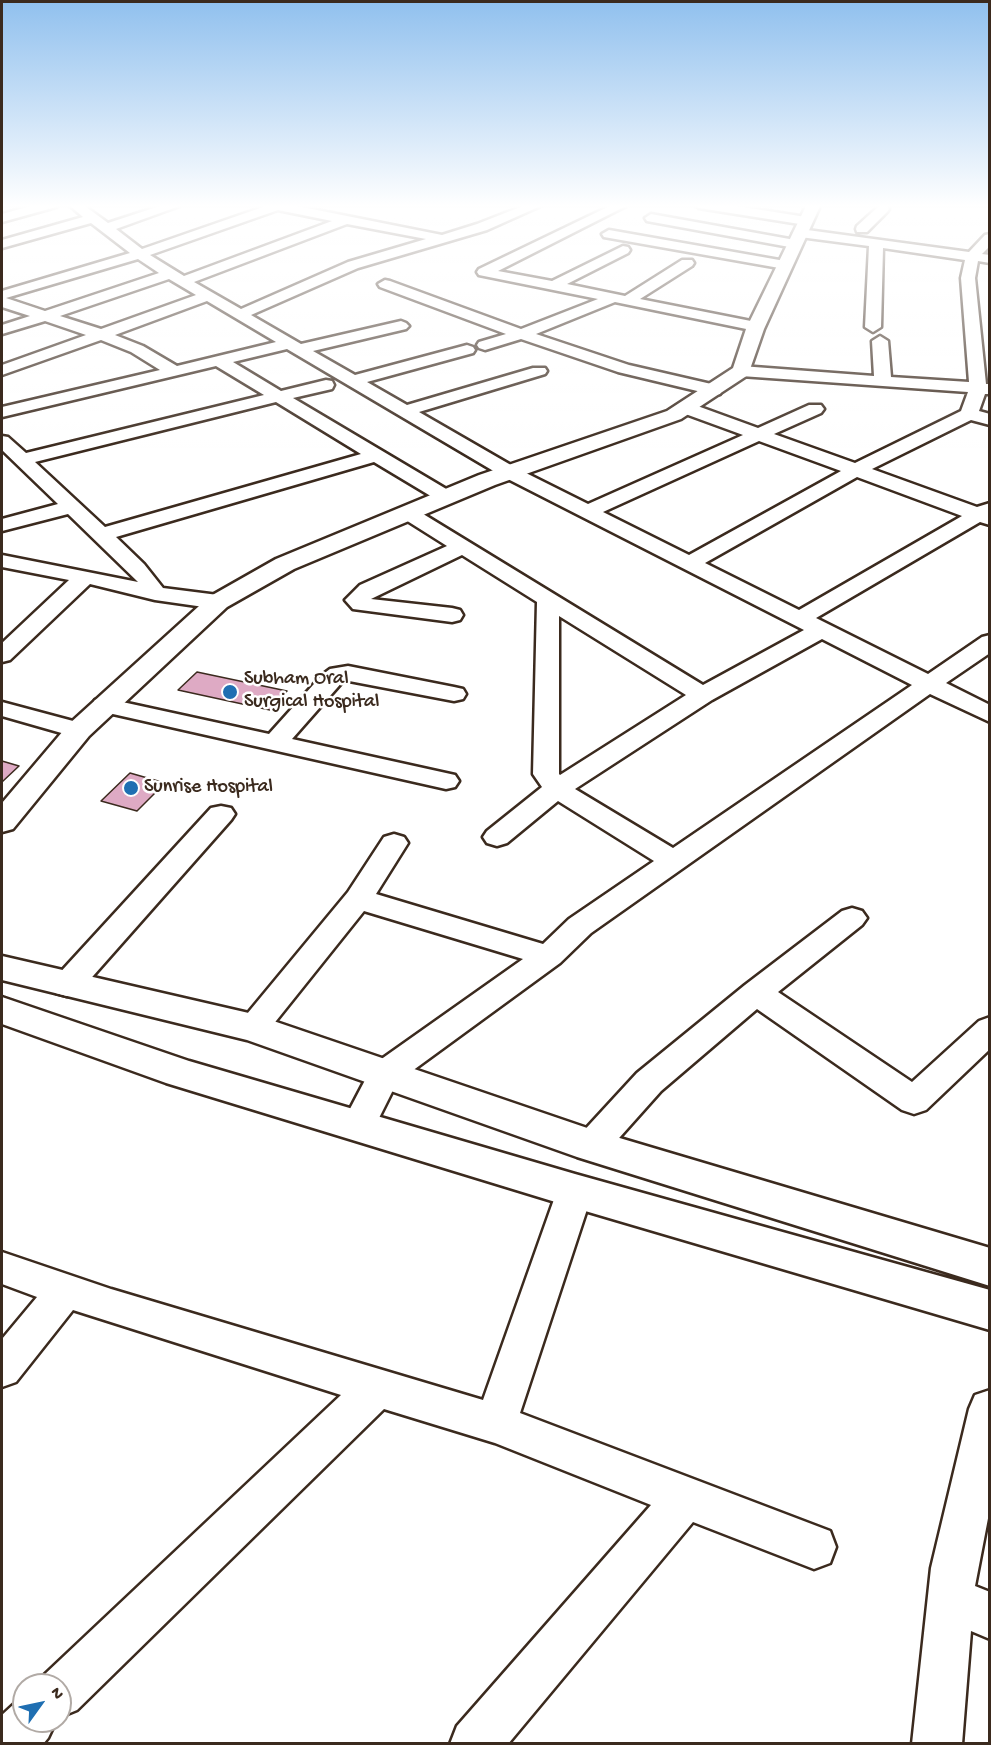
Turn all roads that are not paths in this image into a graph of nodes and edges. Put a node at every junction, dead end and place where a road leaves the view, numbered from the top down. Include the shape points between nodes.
1 (37, 285) edge
2 (151, 285) edge
3 (190, 285) edge
4 (306, 285) edge
5 (389, 285) edge
6 (550, 285) edge
7 (645, 285) edge
8 (775, 285) edge
9 (878, 285) edge
10 (969, 285) edge
11 (553, 286) joint
12 (2, 296) edge
13 (208, 296) junction
14 (619, 299) junction
15 (2, 302) edge
16 (241, 314) junction
17 (44, 316) junction
18 (400, 326) dead end
19 (756, 326) junction
20 (2, 330) edge
21 (100, 334) junction
22 (521, 334) junction
23 (485, 345) dead end
24 (294, 347) junction
25 (467, 350) dead end
26 (219, 361) junction
27 (2, 370) edge
28 (174, 371) junction
29 (539, 371) dead end
30 (741, 371) junction
31 (353, 381) junction
32 (883, 381) junction
33 (326, 385) dead end
34 (984, 389) edge
35 (714, 390) junction
36 (280, 398) junction
37 (686, 408) junction
38 (815, 409) dead end
39 (405, 411) junction
40 (2, 412) edge
41 (969, 414) junction
42 (990, 420) edge
43 (757, 435) junction
44 (2, 443) edge
45 (377, 455) junction
46 (22, 460) junction
47 (856, 471) junction
48 (509, 472) junction
49 (446, 497) junction
50 (70, 507) junction
51 (587, 512) junction
52 (408, 513) junction
53 (986, 514) edge
54 (2, 525) edge
55 (100, 535) junction
56 (462, 546) junction
57 (2, 561) edge
58 (690, 563) junction
59 (85, 577) junction
60 (155, 593) junction
61 (548, 599) junction
62 (218, 602) junction
63 (452, 615) dead end
64 (799, 619) junction
65 (821, 630) junction
66 (990, 642) edge
67 (2, 655) edge
68 (928, 683) junction
69 (454, 694) dead end
70 (703, 695) junction
71 (104, 705) junction
72 (2, 709) edge
73 (990, 715) edge
74 (79, 730) junction
75 (275, 743) junction
76 (446, 781) dead end
77 (556, 789) junction
78 (221, 814) dead end
79 (2, 822) edge
80 (496, 837) dead end
81 (394, 843) dead end
82 (672, 861) junction
83 (358, 900) junction
84 (852, 918) dead end
85 (549, 956) junction
86 (2, 968) edge
87 (67, 985) junction
88 (756, 993) junction
89 (2, 1010) edge
90 (253, 1028) junction
91 (990, 1029) edge
92 (385, 1074) junction
93 (358, 1126) junction
94 (591, 1146) junction
95 (575, 1191) junction
96 (990, 1267) edge
97 (2, 1268) edge
98 (66, 1290) junction
99 (990, 1310) edge
100 (2, 1369) edge
101 (377, 1388) junction
102 (990, 1409) edge
103 (496, 1424) junction
104 (686, 1497) junction
105 (814, 1547) dead end
106 (970, 1608) edge
107 (72, 1681) edge
108 (475, 1743) edge
109 (937, 1743) edge

1 - 12 street
2 - 17 street
3 - 13 street
4 - 16 street
5 - 22 street
6 - 11 street
7 - 14 street
8 - 19 main road
9 - 32 street via 877,334
10 - 34 street
11 - 14 street
13 - 16 street
13 - 21 street
14 - 19 street
14 - 22 street
15 - 17 street
16 - 24 street
17 - 20 street
17 - 21 street
18 - 24 street
19 - 30 main road
21 - 27 street
21 - 28 street via 137,349
22 - 23 street
22 - 35 street via 624,369
24 - 26 street
24 - 31 street
25 - 31 street
26 - 28 street
26 - 36 street
28 - 40 street
29 - 39 street
30 - 32 street
30 - 35 main road
31 - 39 street
32 - 34 street
33 - 36 street
34 - 41 street
35 - 37 main road
36 - 45 street
36 - 46 street
37 - 43 street
37 - 48 main road
38 - 43 street
39 - 48 street
41 - 42 street
41 - 47 street
43 - 47 street
43 - 51 street
44 - 46 street
45 - 49 street
45 - 55 street
46 - 50 street
47 - 53 street
47 - 58 street
48 - 49 main road
48 - 51 street
49 - 52 main road
50 - 54 street
50 - 55 street
51 - 58 street
52 - 56 street
52 - 62 main road via 285,564
53 - 64 street
55 - 60 street via 137,568
56 - 61 street
56 - 63 street via 368,590 356,600 361,604
57 - 59 street
58 - 64 street
59 - 60 street
59 - 67 street
60 - 62 street
61 - 70 street
61 - 77 street via 546,774
62 - 71 main road
64 - 65 street
65 - 68 street
65 - 70 street
66 - 68 street
68 - 73 street
68 - 82 street
69 - 75 street via 338,674
70 - 77 street
71 - 74 main road
71 - 75 street
72 - 74 street
74 - 79 main road
75 - 76 street
77 - 80 street
77 - 82 street
78 - 87 street
81 - 83 street
82 - 85 street via 580,926
83 - 85 street
83 - 90 street
84 - 88 street
85 - 92 street
86 - 87 main road
87 - 90 main road
88 - 91 street via 914,1101
88 - 94 street via 649,1082
89 - 93 main road via 180,1073
90 - 92 main road
92 - 93 street
92 - 94 main road
93 - 95 main road
94 - 96 main road
95 - 99 main road
95 - 103 street
97 - 98 street
98 - 100 street
98 - 101 street
101 - 103 street
101 - 107 street
102 - 106 street via 954,1568
103 - 104 street
104 - 105 street
104 - 108 street
106 - 109 street

